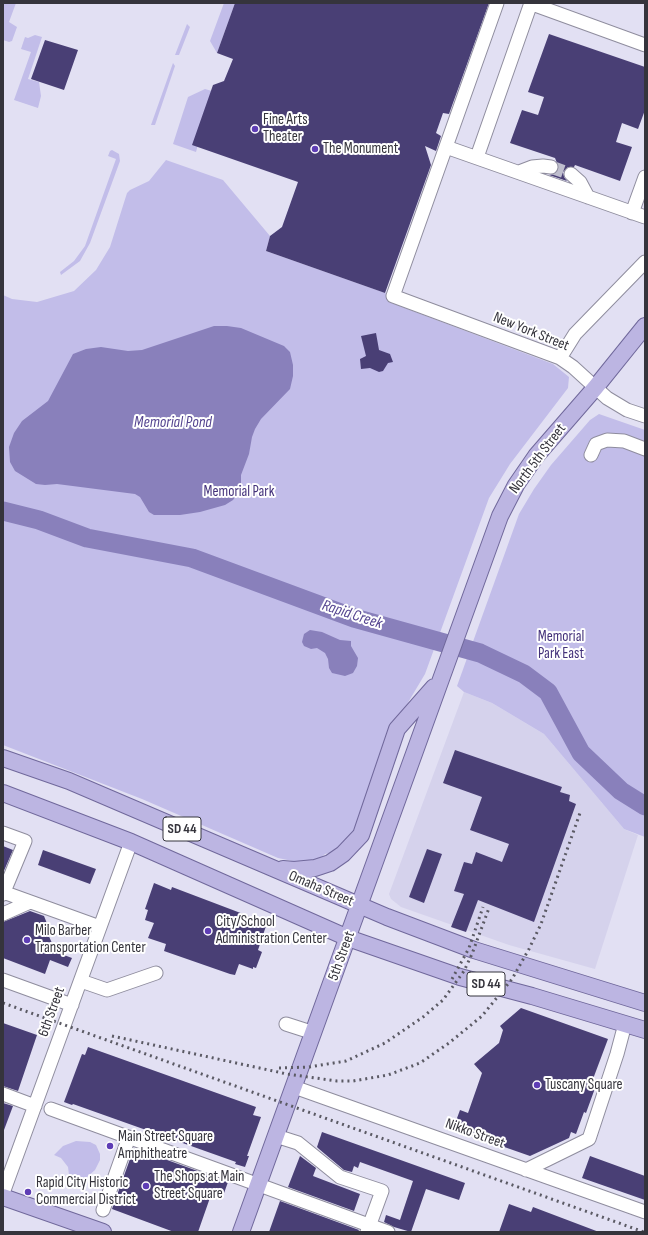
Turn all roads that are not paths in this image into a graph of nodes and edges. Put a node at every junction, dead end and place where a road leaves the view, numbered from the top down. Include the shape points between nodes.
1 (498, 3) edge
2 (532, 4) edge
3 (645, 45) edge
4 (446, 146) junction
5 (477, 157) junction
6 (552, 168) tunnel mouth
7 (519, 172) junction
8 (571, 174) tunnel mouth
9 (645, 177) edge
10 (588, 197) junction
11 (632, 213) junction
12 (645, 217) edge
13 (645, 262) edge
14 (645, 326) edge
15 (560, 358) junction
16 (596, 388) junction
17 (645, 416) edge
18 (645, 449) edge
19 (591, 455) dead end
20 (440, 680) junction
21 (3, 758) edge
22 (3, 793) edge
23 (3, 833) edge
24 (131, 842) junction
25 (272, 868) junction
26 (3, 893) edge
27 (30, 902) junction
28 (360, 905) junction
29 (3, 914) edge
30 (100, 927) junction
31 (348, 938) junction
32 (156, 973) dead end
33 (3, 980) edge
34 (80, 981) junction
35 (645, 1003) edge
36 (72, 1005) junction
37 (286, 1024) dead end
38 (625, 1024) junction
39 (645, 1030) edge
40 (314, 1033) junction
41 (294, 1086) junction
42 (3, 1094) edge
43 (35, 1106) junction
44 (51, 1109) dead end
45 (276, 1136) junction
46 (129, 1137) junction
47 (526, 1170) junction
48 (258, 1184) junction
49 (3, 1192) edge
50 (3, 1197) edge
51 (103, 1210) dead end
52 (645, 1212) edge
53 (368, 1229) edge
54 (103, 1232) edge
55 (241, 1232) edge
56 (388, 1232) edge

1 - 4 street
2 - 3 street
2 - 5 street
4 - 5 street
4 - 15 street, New York Street via 393,296
5 - 7 street
6 - 7 street via 532,167
7 - 10 street
8 - 10 street via 580,182
9 - 11 street
10 - 11 street
11 - 12 street
13 - 15 street via 575,334
14 - 16 main road, North 5th Street
15 - 16 street, New York Street
16 - 17 street, New York Street via 616,404
16 - 20 main road, North 5th Street via 536,456 516,485 500,516
18 - 19 street via 624,441 607,440 596,444
20 - 25 main road via 397,730 360,835 343,854 330,863 315,868 294,870
20 - 28 main road, 5th Street
21 - 25 main road, Omaha Street / SD 44 via 77,784
22 - 24 main road, SD 44
23 - 26 street via 25,841
24 - 30 street, 6th Street
24 - 31 main road, SD 44
25 - 28 main road, Omaha Street / SD 44
26 - 27 street
27 - 29 street
27 - 30 street
28 - 31 main road, 5th Street
28 - 35 main road, Omaha Street / SD 44 via 474,950
30 - 34 street, 6th Street
31 - 38 main road, SD 44 via 460,977
31 - 40 main road, 5th Street
32 - 34 street via 107,990
33 - 36 street
34 - 36 street, 6th Street
36 - 43 street, 6th Street
37 - 40 street
38 - 39 main road, SD 44
38 - 47 street via 589,1139
40 - 41 main road, 5th Street
41 - 45 main road, 5th Street
41 - 47 street, Nikko Street
42 - 43 street
43 - 49 street, 6th Street
44 - 46 street
45 - 48 main road, 5th Street
45 - 53 street via 298,1143 340,1177 382,1191
46 - 48 street
46 - 51 street
47 - 52 street, Nikko Street
48 - 53 street
48 - 55 main road, 5th Street
50 - 54 main road
53 - 56 street

